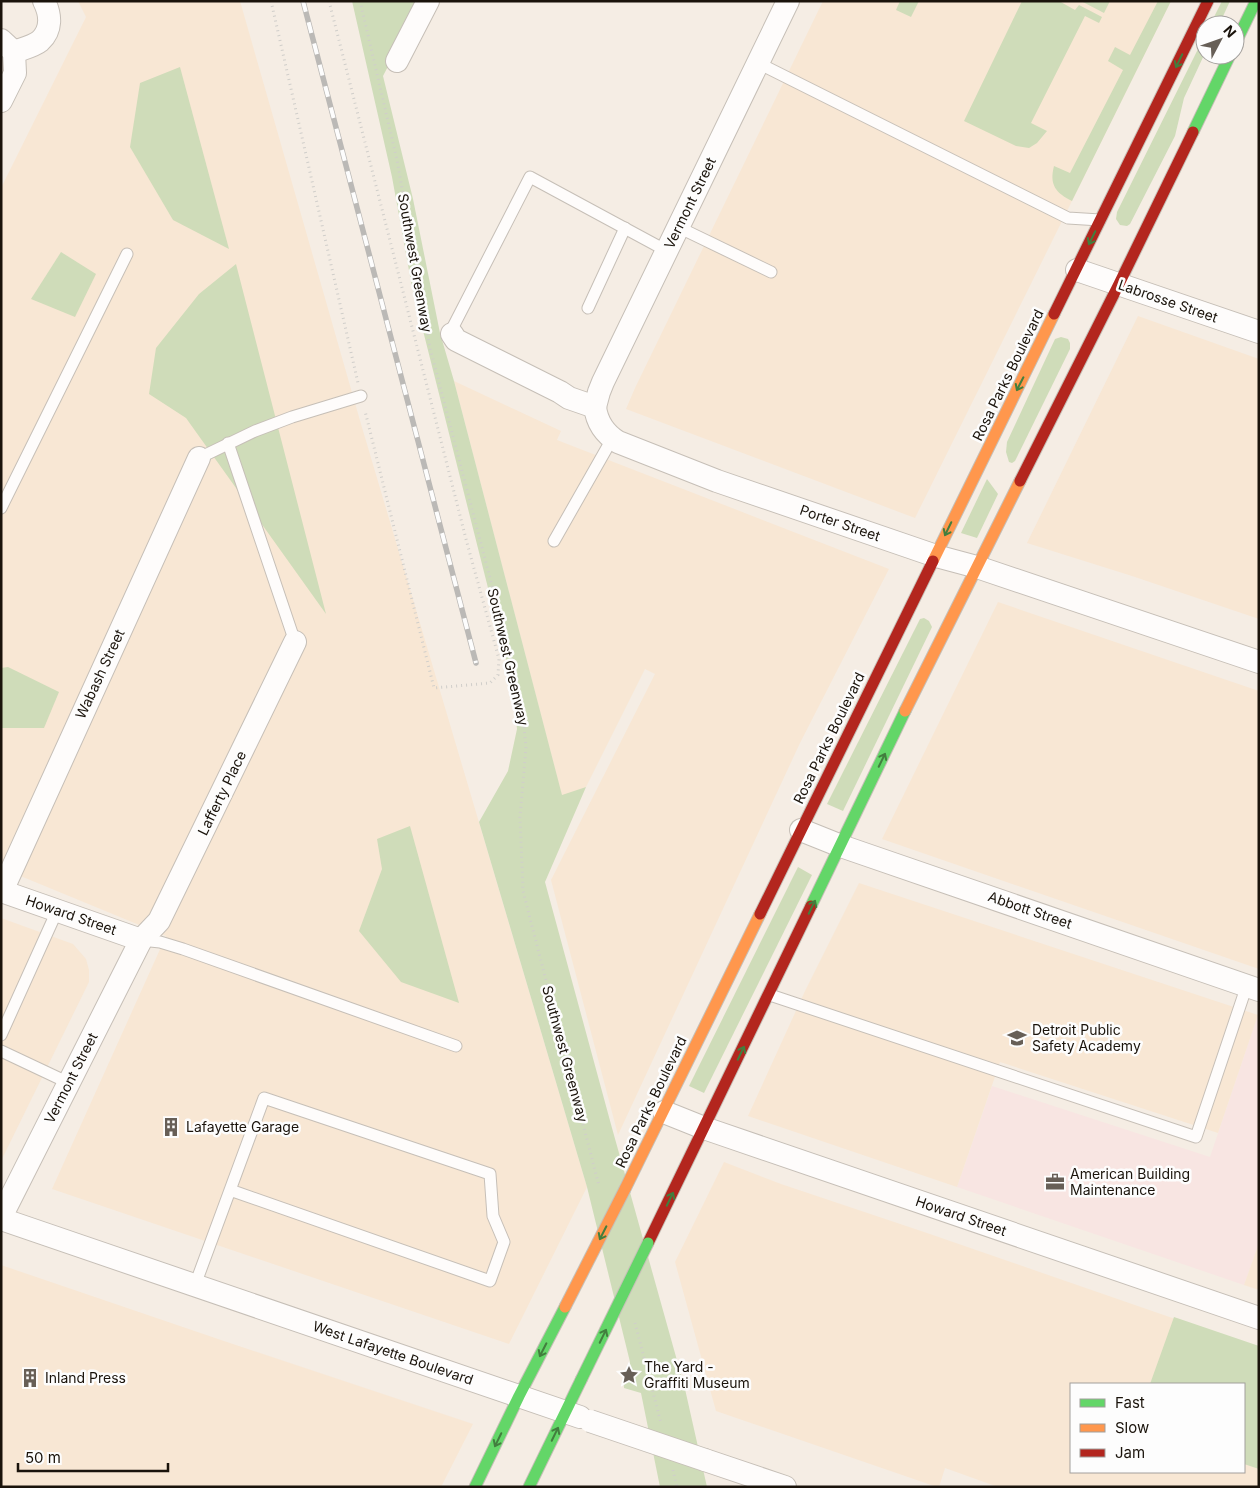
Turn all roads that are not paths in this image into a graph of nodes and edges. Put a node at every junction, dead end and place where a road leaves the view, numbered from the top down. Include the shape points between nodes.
1 (44, 1) edge
2 (428, 1) edge
3 (788, 1) edge
4 (1208, 1) edge
5 (1256, 1) edge
6 (1245, 24) edge
7 (10, 55) edge
8 (397, 61) dead end
9 (758, 63) junction
10 (1225, 65) edge
11 (1, 101) edge
12 (1104, 224) junction
13 (678, 227) junction
14 (626, 228) junction
15 (1141, 238) junction
16 (1128, 239) dead end
17 (667, 250) junction
18 (127, 254) dead end
19 (1077, 270) junction
20 (771, 272) dead end
21 (1119, 284) junction
22 (588, 308) dead end
23 (1067, 317) dead end
24 (1053, 319) junction
25 (1259, 332) edge
26 (452, 334) joint
27 (361, 396) road end
28 (595, 407) junction
29 (995, 435) junction
30 (612, 438) junction
31 (228, 443) junction
32 (199, 458) joint
33 (995, 461) dead end
34 (1005, 478) dead end
35 (1017, 487) junction
36 (1, 508) edge
37 (554, 541) dead end
38 (936, 556) junction
39 (977, 568) junction
40 (923, 607) dead end
41 (908, 611) junction
42 (295, 642) joint
43 (1259, 662) edge
44 (801, 830) junction
45 (841, 846) junction
46 (1, 891) edge
47 (57, 911) junction
48 (141, 940) junction
49 (1253, 988) edge
50 (770, 994) junction
51 (1, 1035) edge
52 (456, 1046) dead end
53 (1, 1051) edge
54 (69, 1083) junction
55 (664, 1112) junction
56 (704, 1128) junction
57 (230, 1190) junction
58 (1, 1218) edge
59 (195, 1285) junction
60 (1257, 1312) edge
61 (519, 1396) junction
62 (565, 1412) junction
63 (475, 1487) edge
64 (529, 1487) edge
65 (785, 1487) edge

1 - 7 street via 49,10 49,27 39,42
2 - 8 street
3 - 9 street, Vermont Street
4 -> 12 main road, Rosa Parks Boulevard
5 - 6 main road
7 - 11 street
9 - 12 lane via 1068,218
9 - 13 street, Vermont Street
10 - 15 main road
12 -> 19 main road, Rosa Parks Boulevard
13 - 17 street, Vermont Street
13 - 20 lane
14 - 17 lane
14 - 22 lane
14 - 26 lane via 530,177
15 - 16 main road
15 - 21 main road
17 - 28 street, Vermont Street via 603,382
18 - 36 lane
19 - 21 street, Labrosse Street
19 - 24 main road, Rosa Parks Boulevard
21 - 25 street, Labrosse Street
21 - 35 main road via 1090,332
23 - 24 main road
24 -> 29 main road, Rosa Parks Boulevard
26 - 28 street via 456,340 569,398
27 - 31 lane via 292,417
28 - 30 street, Porter Street via 598,422
29 - 33 main road
29 -> 38 main road, Rosa Parks Boulevard
30 - 37 lane
30 - 38 street, Porter Street via 716,481
31 - 32 lane
31 - 42 lane
32 - 46 street, Wabash Street
34 - 35 main road
35 - 39 main road
38 - 39 street, Porter Street
38 - 41 main road, Rosa Parks Boulevard
39 - 43 street, Porter Street
45 -> 39 main road via 944,622
40 - 41 main road via 917,606
41 - 44 main road, Rosa Parks Boulevard
42 - 48 street, Lafferty Place via 159,921
44 - 45 street, Abbott Street
44 - 55 main road, Rosa Parks Boulevard
45 - 49 street, Abbott Street
50 -> 45 main road
46 - 47 street, Howard Street
47 - 48 street, Howard Street
47 - 51 lane
48 - 52 lane via 183,949
48 - 54 street, Vermont Street
49 - 50 lane via 1196,1137
56 -> 50 main road
53 - 54 lane
54 - 58 street, Vermont Street
55 - 56 street, Howard Street
55 -> 61 main road, Rosa Parks Boulevard, bridge
56 - 60 street, Howard Street
62 -> 56 main road, bridge
57 - 57 lane via 264,1098 490,1174 493,1216 504,1242 490,1282
57 - 59 lane
58 - 59 street, West Lafayette Boulevard
59 - 61 street, West Lafayette Boulevard
61 - 62 street, West Lafayette Boulevard
61 -> 63 main road, Rosa Parks Boulevard
64 -> 62 main road
62 - 65 street, West Lafayette Boulevard, bridge

